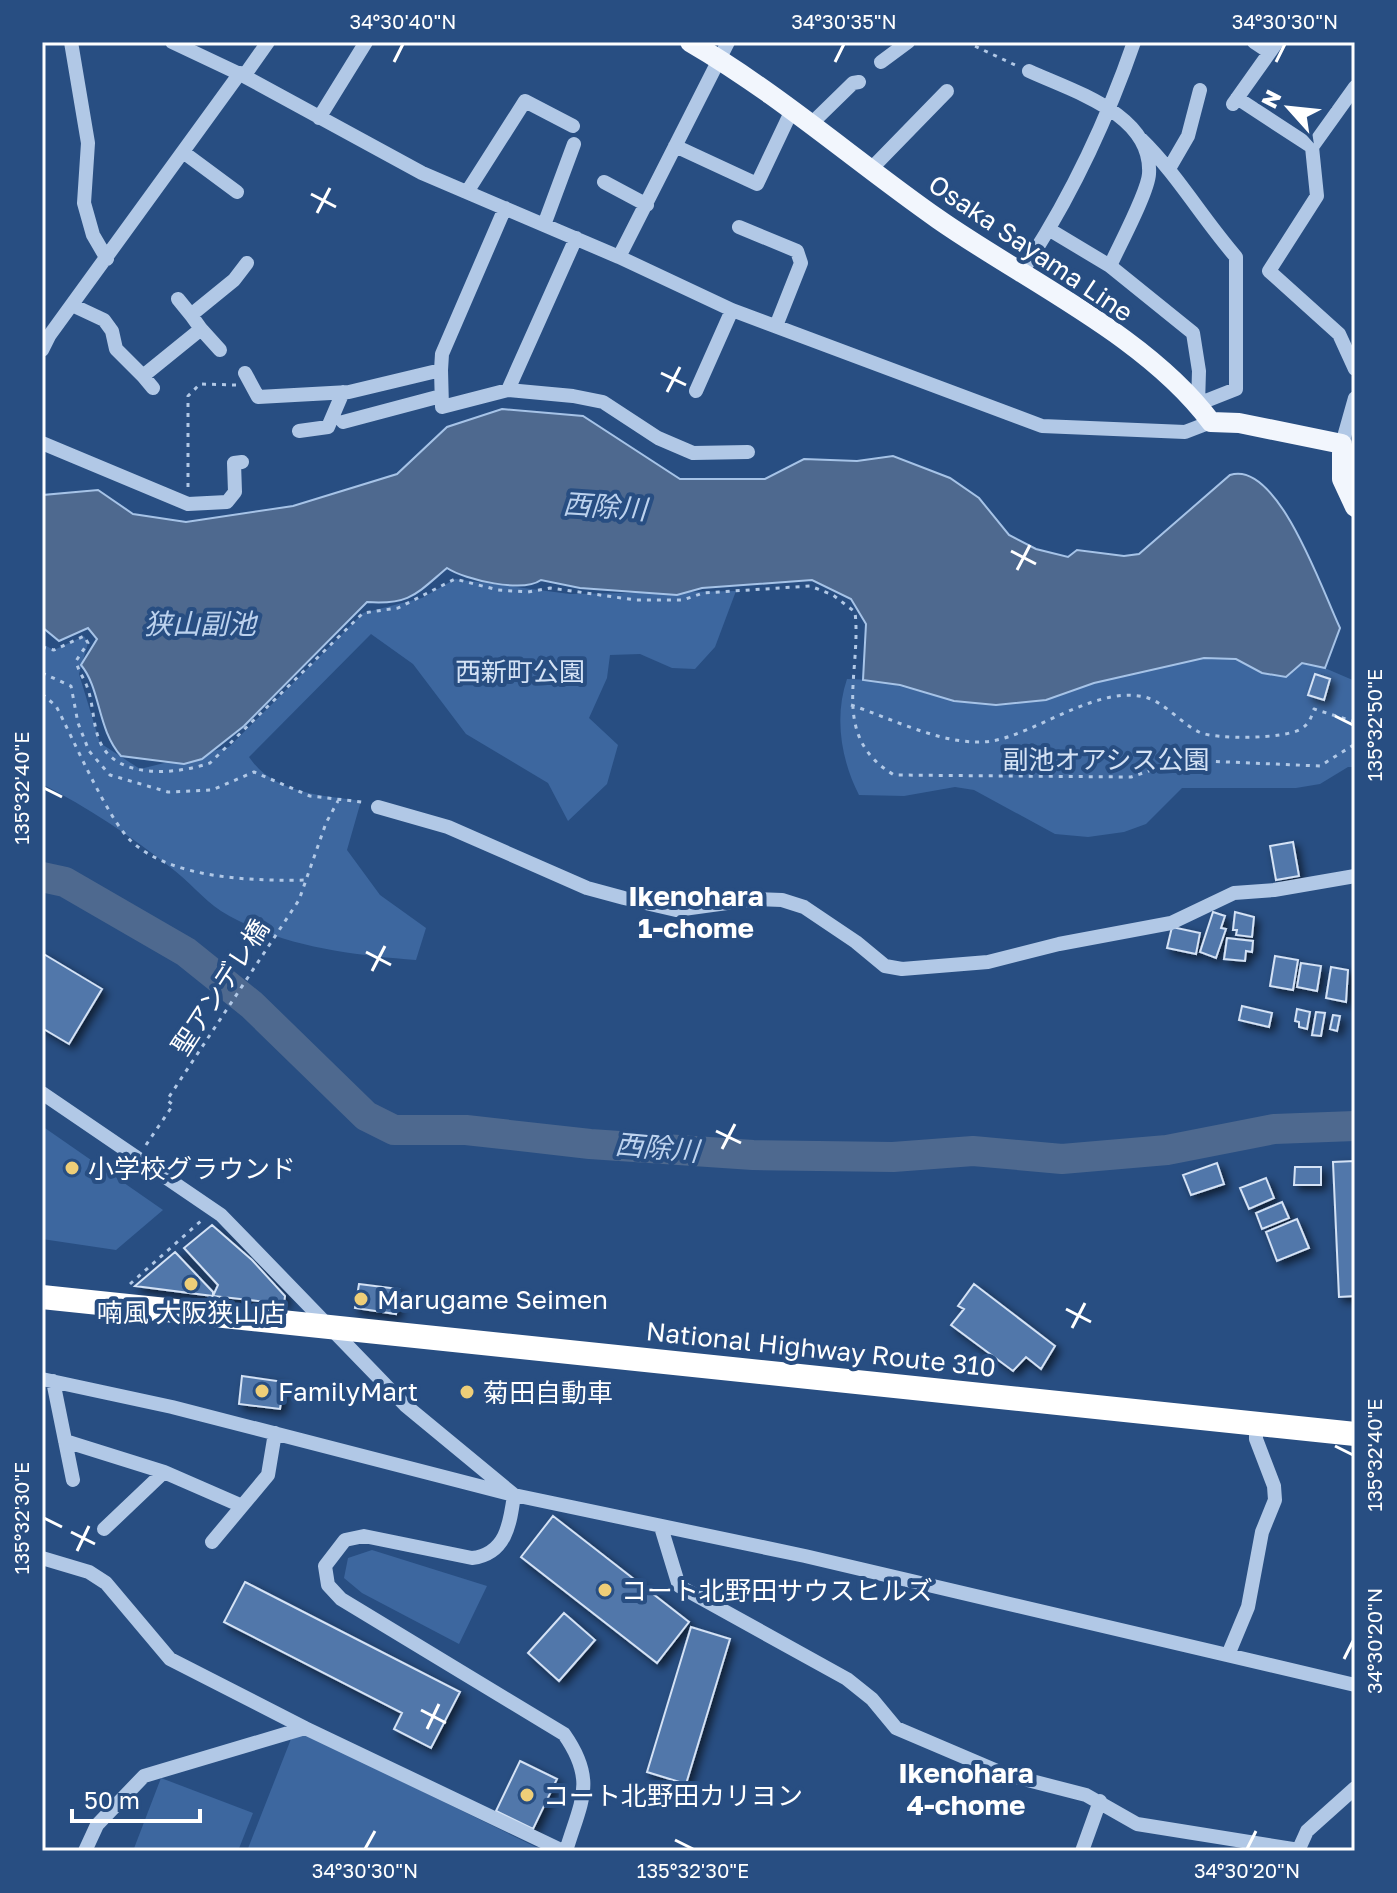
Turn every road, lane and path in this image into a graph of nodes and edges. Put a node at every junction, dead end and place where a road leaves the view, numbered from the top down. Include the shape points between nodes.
1 (71, 42) edge
2 (172, 42) edge
3 (268, 42) edge
4 (366, 42) edge
5 (690, 42) edge
6 (908, 42) edge
7 (966, 42) edge
8 (1134, 42) edge
9 (1254, 42) edge
10 (1273, 47) edge
11 (724, 51) edge
12 (881, 62) dead end
13 (1029, 71) joint
14 (242, 74) junction
15 (859, 82) dead end
16 (1355, 87) edge
17 (1200, 90) dead end
18 (947, 91) dead end
19 (792, 110) junction
20 (1111, 110) junction
21 (319, 118) junction
22 (811, 124) junction
23 (573, 126) dead end
24 (1141, 139) junction
25 (574, 144) dead end
26 (675, 146) junction
27 (1312, 147) junction
28 (183, 152) junction
29 (1170, 167) junction
30 (871, 169) junction
31 (604, 182) dead end
32 (237, 192) dead end
33 (467, 192) junction
34 (647, 205) junction
35 (505, 208) junction
36 (544, 225) junction
37 (739, 227) dead end
38 (1050, 230) junction
39 (576, 238) junction
40 (619, 257) junction
41 (107, 259) junction
42 (247, 263) dead end
43 (1110, 266) junction
44 (1021, 273) junction
45 (178, 299) dead end
46 (72, 305) junction
47 (732, 310) junction
48 (191, 315) junction
49 (776, 326) junction
50 (201, 329) junction
51 (42, 350) edge
52 (220, 350) dead end
53 (1355, 369) edge
54 (441, 370) junction
55 (143, 376) junction
56 (248, 379) joint
57 (153, 388) dead end
58 (508, 390) junction
59 (696, 391) dead end
60 (343, 392) junction
61 (441, 396) junction
62 (1355, 398) edge
63 (1198, 404) junction
64 (343, 422) dead end
65 (1211, 422) junction
66 (299, 431) dead end
67 (42, 443) edge
68 (1342, 444) junction
69 (748, 452) dead end
70 (242, 462) dead end
71 (188, 504) junction
72 (1355, 507) edge
73 (42, 647) edge
74 (42, 673) edge
75 (42, 694) edge
76 (851, 705) junction
77 (1355, 722) edge
78 (1355, 744) edge
79 (338, 801) junction
80 (378, 807) joint
81 (1355, 876) edge
82 (309, 880) junction
83 (42, 1093) edge
84 (138, 1158) junction
85 (214, 1210) junction
86 (144, 1272) dead end
87 (42, 1297) edge
88 (334, 1328) junction
89 (48, 1380) edge
90 (1256, 1424) junction
91 (275, 1433) junction
92 (1355, 1434) edge
93 (65, 1441) junction
94 (164, 1472) junction
95 (73, 1480) dead end
96 (514, 1495) junction
97 (242, 1506) junction
98 (661, 1527) junction
99 (104, 1529) dead end
100 (212, 1542) dead end
101 (42, 1558) edge
102 (1228, 1655) junction
103 (1355, 1685) edge
104 (305, 1728) junction
105 (1355, 1788) edge
106 (1100, 1801) junction
107 (85, 1851) edge
108 (565, 1851) edge
109 (1082, 1851) edge
110 (1298, 1851) edge

1 - 41 street via 88,143 84,203
2 - 14 street
3 - 14 street
4 - 21 street
5 - 11 main road, Osaka Sayama Line
6 - 12 street
7 - 13 path
8 - 20 street
9 - 10 street
10 - 27 street via 1235,102
11 - 19 main road, Osaka Sayama Line
11 - 26 street
13 - 20 street
14 - 21 street
14 - 28 street
15 - 22 street
16 - 27 street
17 - 29 street via 1188,136
18 - 30 street
19 - 22 main road, Osaka Sayama Line
19 - 26 street via 757,184
20 - 24 street
20 - 38 street
21 - 33 street
22 - 30 main road, Osaka Sayama Line
23 - 33 street via 556,110 525,101
24 - 29 street
24 - 43 street via 1149,175
25 - 36 street
26 - 34 street
27 - 53 street via 1317,196 1269,271 1339,334
28 - 32 street
28 - 41 street
29 - 63 street via 1236,257 1236,389
30 - 44 main road, Osaka Sayama Line
31 - 34 street
33 - 35 street
34 - 40 street
35 - 36 street
35 - 54 street via 442,354
36 - 39 street
37 - 49 street via 797,251 801,263
38 - 43 street
38 - 44 street
39 - 40 street
39 - 58 street
40 - 47 street
41 - 46 street
42 - 48 street via 236,283
43 - 63 street via 1193,333
44 - 63 main road, Osaka Sayama Line via 1096,319
45 - 48 street
46 - 51 street
46 - 55 street via 104,320 116,349
47 - 49 street
47 - 59 street
48 - 50 street
49 - 65 street via 1042,426 1185,432
50 - 52 street
50 - 55 street
54 - 60 street
54 - 61 street
55 - 57 street
56 - 60 street via 258,397
56 - 71 path via 200,384 188,396
58 - 61 street via 442,407
58 - 69 street via 603,402 658,438 693,453
60 - 66 street via 328,427
61 - 64 street
62 - 68 street
63 - 65 main road, Osaka Sayama Line
65 - 68 main road
67 - 71 street
68 - 72 main road via 1342,479
70 - 71 street via 234,463 235,492 227,502
73 - 76 path via 54,650 84,636 88,643 76,661 100,743 122,765 175,771 210,763 363,613 398,608 455,579 498,590 550,588 660,601 810,586 855,612
74 - 79 path via 71,686 89,751 110,775 168,792 212,790 254,772 295,792
75 - 82 path via 56,706 131,841 170,866 261,881
76 - 77 path via 921,732 988,742 1036,728 1094,701 1125,698 1148,698 1205,734 1279,736 1299,731 1314,709
76 - 78 path via 852,723 877,765 894,775 918,777 1131,777 1182,760 1320,766
79 - 80 path
79 - 82 path, 聖アンデレ橋
80 - 81 street via 448,827 574,883 676,910 782,900 804,907 885,966 902,969 988,962 1171,923 1234,893
82 - 84 path, 聖アンデレ橋 via 167,1100 173,1105
83 - 84 street
84 - 85 street
85 - 86 path
85 - 88 street
87 - 88 highway, National Highway Route 310
88 - 90 highway, National Highway Route 310
88 - 96 street via 405,1405
89 - 91 street
89 - 93 street
90 - 92 highway, National Highway Route 310
90 - 102 street via 1275,1500 1262,1532 1248,1607
91 - 96 street
91 - 97 street via 268,1475
93 - 94 street
93 - 95 street
94 - 97 street
94 - 99 street
96 - 98 street
96 - 108 street via 510,1527 486,1556 472,1558 364,1536 345,1540 325,1566 328,1585 341,1599 564,1734 578,1754 586,1783
97 - 100 street
98 - 102 street
98 - 106 street via 679,1586 847,1679 896,1728 1004,1774
101 - 104 street via 89,1572 106,1583 170,1659
102 - 103 street
104 - 107 street via 144,1776 97,1825
104 - 108 street
105 - 110 street via 1307,1831
106 - 109 street
106 - 110 street via 1137,1824

